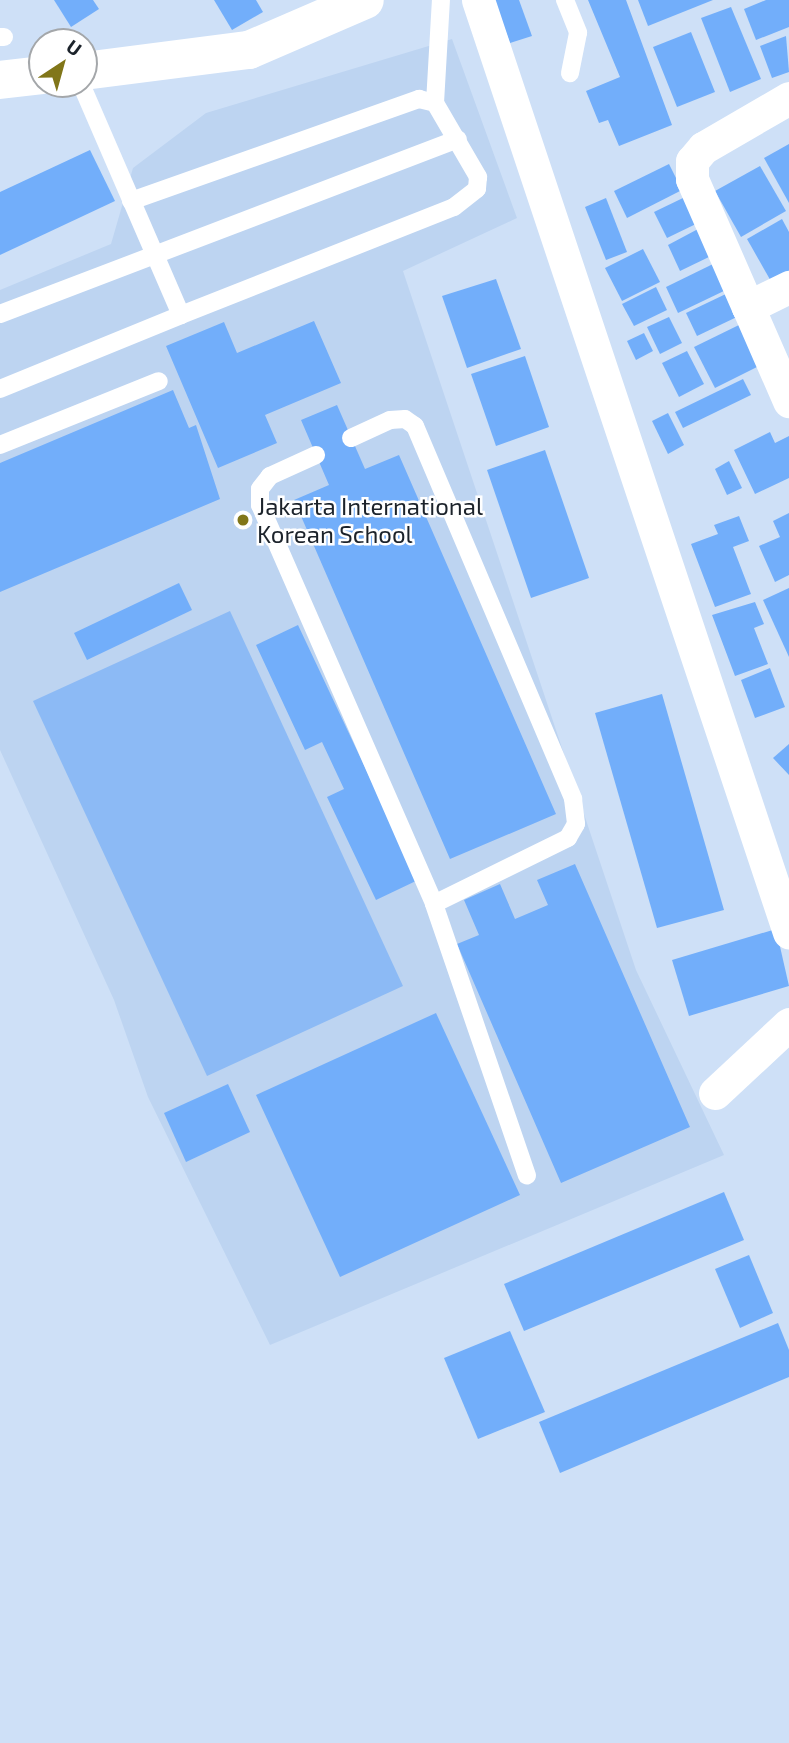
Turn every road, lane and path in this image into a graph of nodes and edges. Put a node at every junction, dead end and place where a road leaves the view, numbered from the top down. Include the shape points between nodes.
1 (441, 0) edge
2 (478, 0) edge
3 (565, 0) edge
4 (362, 1) edge
5 (98, 69) edge
6 (570, 73) dead end
7 (28, 77) edge
8 (0, 80) edge
9 (87, 98) edge
10 (789, 98) edge
11 (435, 103) junction
12 (458, 139) junction
13 (131, 201) junction
14 (156, 258) junction
15 (787, 293) edge
16 (748, 307) junction
17 (0, 314) edge
18 (181, 315) junction
19 (159, 382) dead end
20 (0, 389) edge
21 (789, 401) edge
22 (351, 438) dead end
23 (0, 445) edge
24 (316, 455) dead end
25 (434, 904) junction
26 (789, 932) edge
27 (789, 1024) edge
28 (715, 1093) dead end
29 (527, 1176) dead end

1 - 11 lane
2 - 26 street
3 - 6 lane via 578,33
4 - 5 street via 249,50
7 - 8 street
9 - 13 lane
10 - 16 street via 703,148 692,162 692,179
11 - 12 lane
11 - 13 lane via 402,101
12 - 14 lane
12 - 18 lane via 478,177 468,199
13 - 14 lane
14 - 17 lane
14 - 18 lane
15 - 16 street
16 - 21 street
18 - 20 lane
19 - 23 lane
22 - 25 lane via 390,420 405,419 415,426 573,799 576,824 568,838
24 - 25 lane via 270,476 260,489 260,505
25 - 29 lane
27 - 28 street

